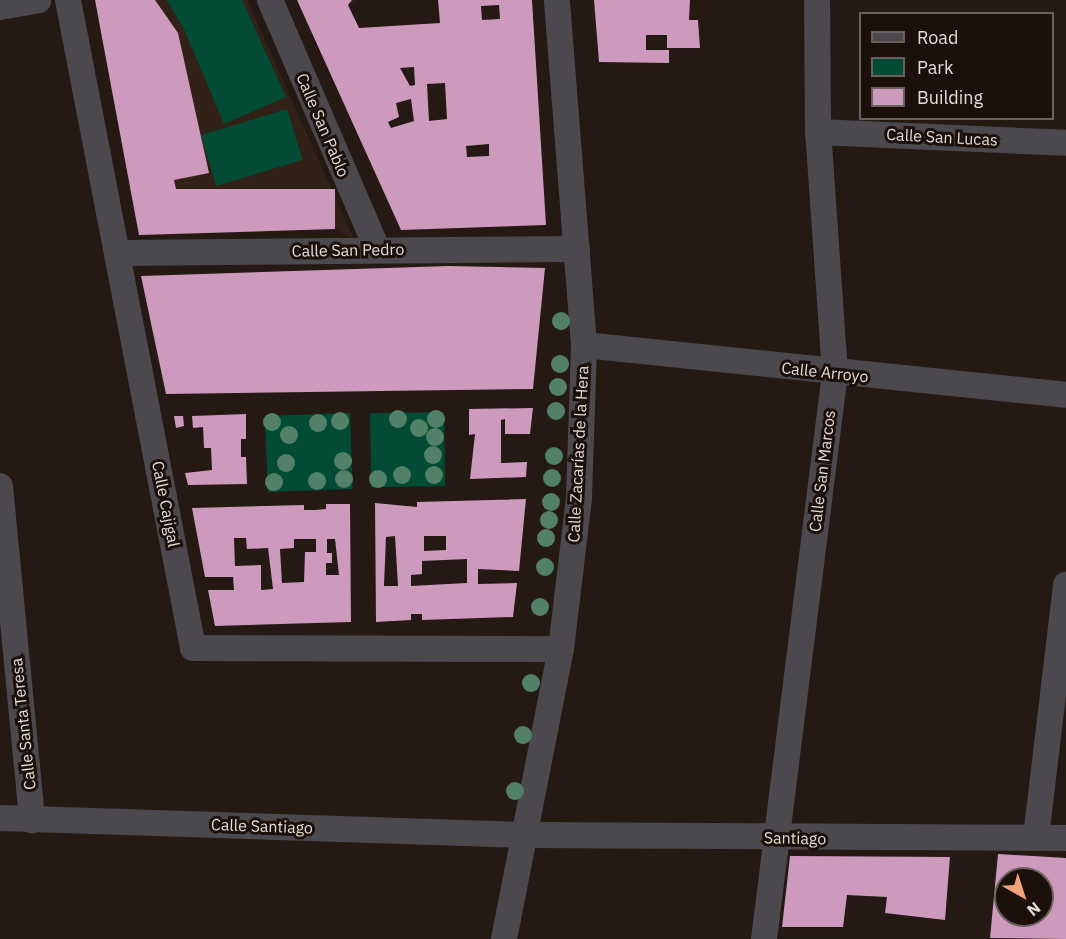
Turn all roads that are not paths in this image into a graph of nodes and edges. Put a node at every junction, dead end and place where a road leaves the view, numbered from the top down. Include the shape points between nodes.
1 (38, 0) edge
2 (68, 0) edge
3 (270, 0) edge
4 (557, 0) edge
5 (817, 0) edge
6 (0, 7) edge
7 (819, 132) junction
8 (1066, 143) edge
9 (376, 249) junction
10 (577, 249) junction
11 (119, 253) junction
12 (584, 345) junction
13 (835, 373) junction
14 (1066, 395) edge
15 (0, 486) edge
16 (1066, 585) edge
17 (561, 648) junction
18 (0, 818) edge
19 (32, 820) junction
20 (523, 835) junction
21 (1036, 837) junction
22 (777, 838) junction
23 (1066, 838) edge
24 (504, 939) edge
25 (764, 939) edge

1 - 6 street
2 - 11 street, Calle Cajigal
3 - 9 street, Calle San Pablo
4 - 10 street, Calle Zacarías de la Hera
5 - 7 street, Calle San Marcos
7 - 8 street, Calle San Lucas
7 - 13 street, Calle San Marcos
9 - 10 street, Calle San Pedro
9 - 11 street, Calle San Pedro
10 - 12 street, Calle Zacarías de la Hera
11 - 17 street, Calle Cajigal via 193,648
12 - 13 street, Calle Arroyo
12 - 17 street, Calle Zacarías de la Hera via 579,497
13 - 14 street, Calle Arroyo
13 - 22 street, Calle San Marcos
15 - 19 street, Calle Santa Teresa
16 - 21 street
17 - 20 street, Calle Zacarías de la Hera
18 - 19 street, Calle Santiago
19 - 20 street, Calle Santiago
20 - 22 street, Santiago
20 - 24 street, Calle Zacarías de la Hera
21 - 22 street, Santiago
21 - 23 street, Santiago
22 - 25 street, Calle San Marcos

